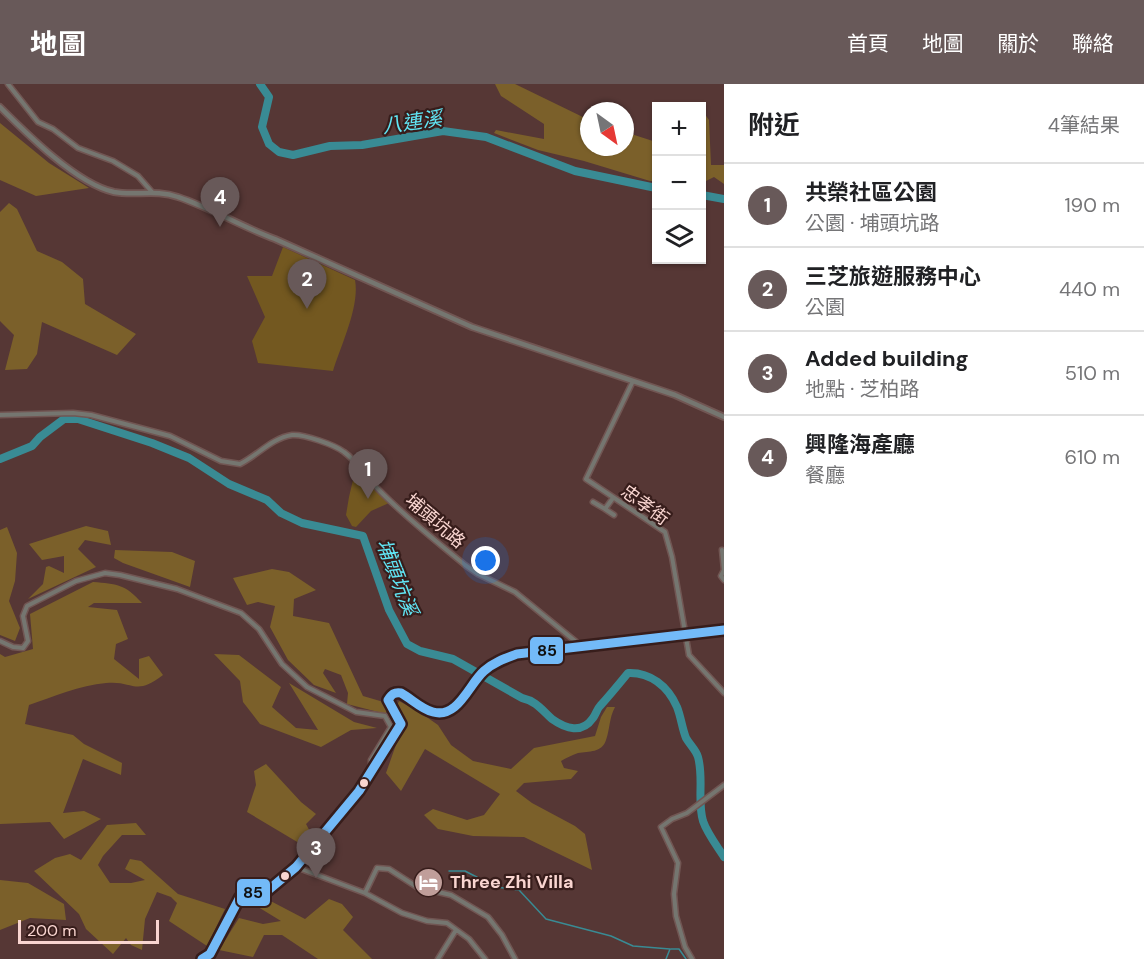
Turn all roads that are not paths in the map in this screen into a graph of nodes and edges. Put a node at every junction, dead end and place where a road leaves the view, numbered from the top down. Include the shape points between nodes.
1 (8, 84) edge
2 (0, 107) edge
3 (153, 192) junction
4 (633, 381) junction
5 (0, 415) edge
6 (724, 417) edge
7 (613, 498) junction
8 (593, 502) dead end
9 (605, 509) junction
10 (614, 515) dead end
11 (722, 550) dead end
12 (724, 580) edge
13 (724, 630) edge
14 (685, 634) junction
15 (0, 641) edge
16 (580, 645) junction
17 (724, 693) edge
18 (371, 771) junction
19 (724, 785) edge
20 (296, 867) junction
21 (364, 893) junction
22 (456, 930) junction
23 (204, 958) edge
24 (212, 959) edge
25 (438, 959) edge
26 (486, 959) edge
27 (515, 959) edge
28 (692, 959) edge

1 - 3 street via 38,122 78,148 113,161 138,176
2 - 3 street via 88,182 117,193
3 - 4 street via 192,202 472,327
4 - 6 street
4 - 7 street, 忠孝街 via 586,479
5 - 16 street, 埔頭坑路 via 91,415 170,435 221,461 240,464 289,435 329,445 345,452 379,490 465,565 516,592
7 - 9 street
7 - 14 street, 忠孝街 via 665,532
8 - 9 street
9 - 10 street
11 - 12 street
13 - 14 street
14 - 16 street
14 - 17 street, 忠孝街 via 689,655
15 - 18 street via 23,648 28,641 22,616 27,606 91,576 120,575 177,589 241,614 259,629 282,664 307,687 356,712 385,716 391,727 371,760
16 - 18 street via 518,654 494,663 454,708 442,713 431,712 401,693 391,695 388,700 400,724
18 - 20 street
19 - 28 street via 660,827 678,863 676,916
20 - 21 street
20 - 23 street via 266,892 240,897 210,954
21 - 22 street via 402,913 447,923
21 - 27 street via 377,868 389,869 417,887 451,895 488,917
22 - 25 street
22 - 26 street
23 - 24 street

